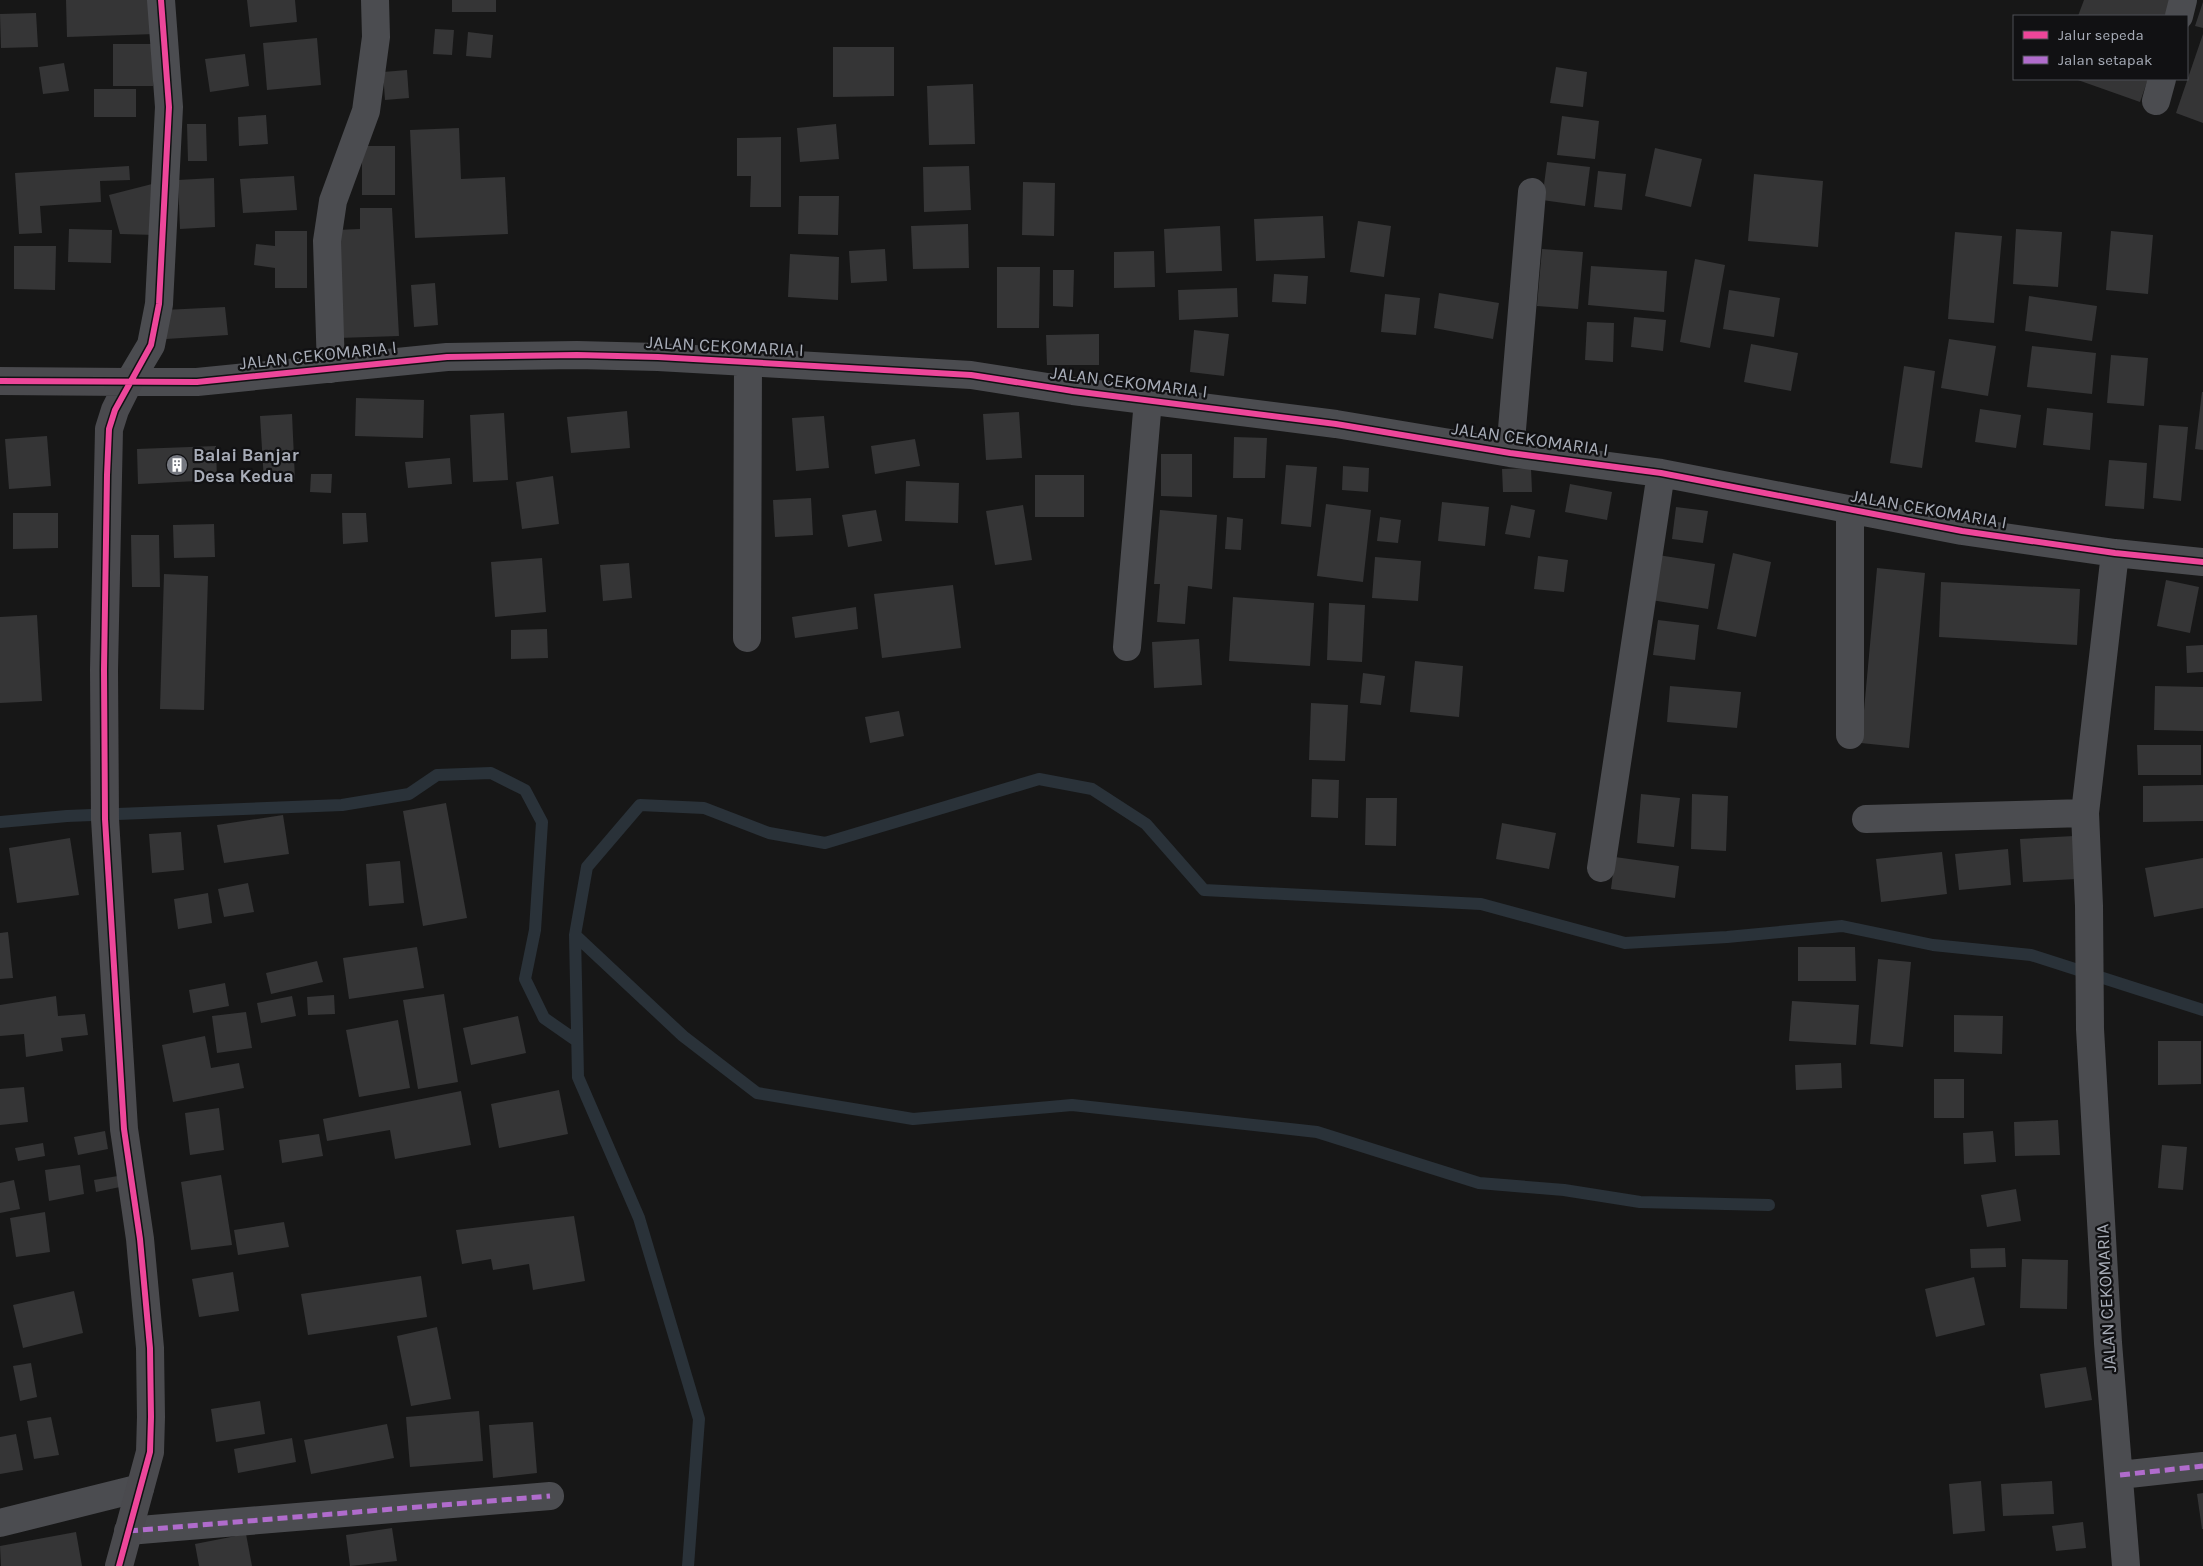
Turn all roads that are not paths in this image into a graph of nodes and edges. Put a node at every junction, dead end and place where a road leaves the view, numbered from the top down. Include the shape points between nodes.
1 (161, 0) edge
2 (375, 0) edge
3 (2183, 0) edge
4 (2179, 15) edge
5 (1532, 192) dead end
6 (748, 363) junction
7 (330, 368) junction
8 (0, 381) edge
9 (130, 382) junction
10 (1148, 400) junction
11 (1510, 453) junction
12 (1661, 473) junction
13 (1850, 511) junction
14 (2115, 553) junction
15 (2203, 562) edge
16 (747, 638) dead end
17 (1127, 647) dead end
18 (1850, 735) dead end
19 (2085, 813) junction
20 (1866, 819) dead end
21 (1601, 868) dead end
22 (2203, 1466) edge
23 (2120, 1475) junction
24 (140, 1488) junction
25 (550, 1496) dead end
26 (0, 1523) edge
27 (128, 1531) junction
28 (119, 1566) edge
29 (2126, 1566) edge

1 - 9 street via 169,107 159,304 151,345
2 - 7 street via 376,37 366,111 333,200 327,241
3 - 4 street
5 - 11 street
6 - 7 street, JALAN CEKOMARIA I via 547,355 447,357
6 - 10 street, JALAN CEKOMARIA I via 971,376
6 - 16 street
7 - 9 street, JALAN CEKOMARIA I via 197,382
8 - 9 street
9 - 24 street via 109,429 104,784 124,1129 140,1239 150,1348 150,1452
10 - 11 street, JALAN CEKOMARIA I via 1336,424
10 - 17 street
11 - 12 street, JALAN CEKOMARIA I
12 - 13 street, JALAN CEKOMARIA I
12 - 21 street
13 - 14 street, JALAN CEKOMARIA I
13 - 18 street
14 - 15 street, JALAN CEKOMARIA I
14 - 19 street, JALAN CEKOMARIA
19 - 20 street
19 - 23 street, JALAN CEKOMARIA via 2090,1029 2108,1344
22 - 23 street
23 - 29 street, JALAN CEKOMARIA
24 - 26 street
24 - 27 street
25 - 27 street
27 - 28 street

